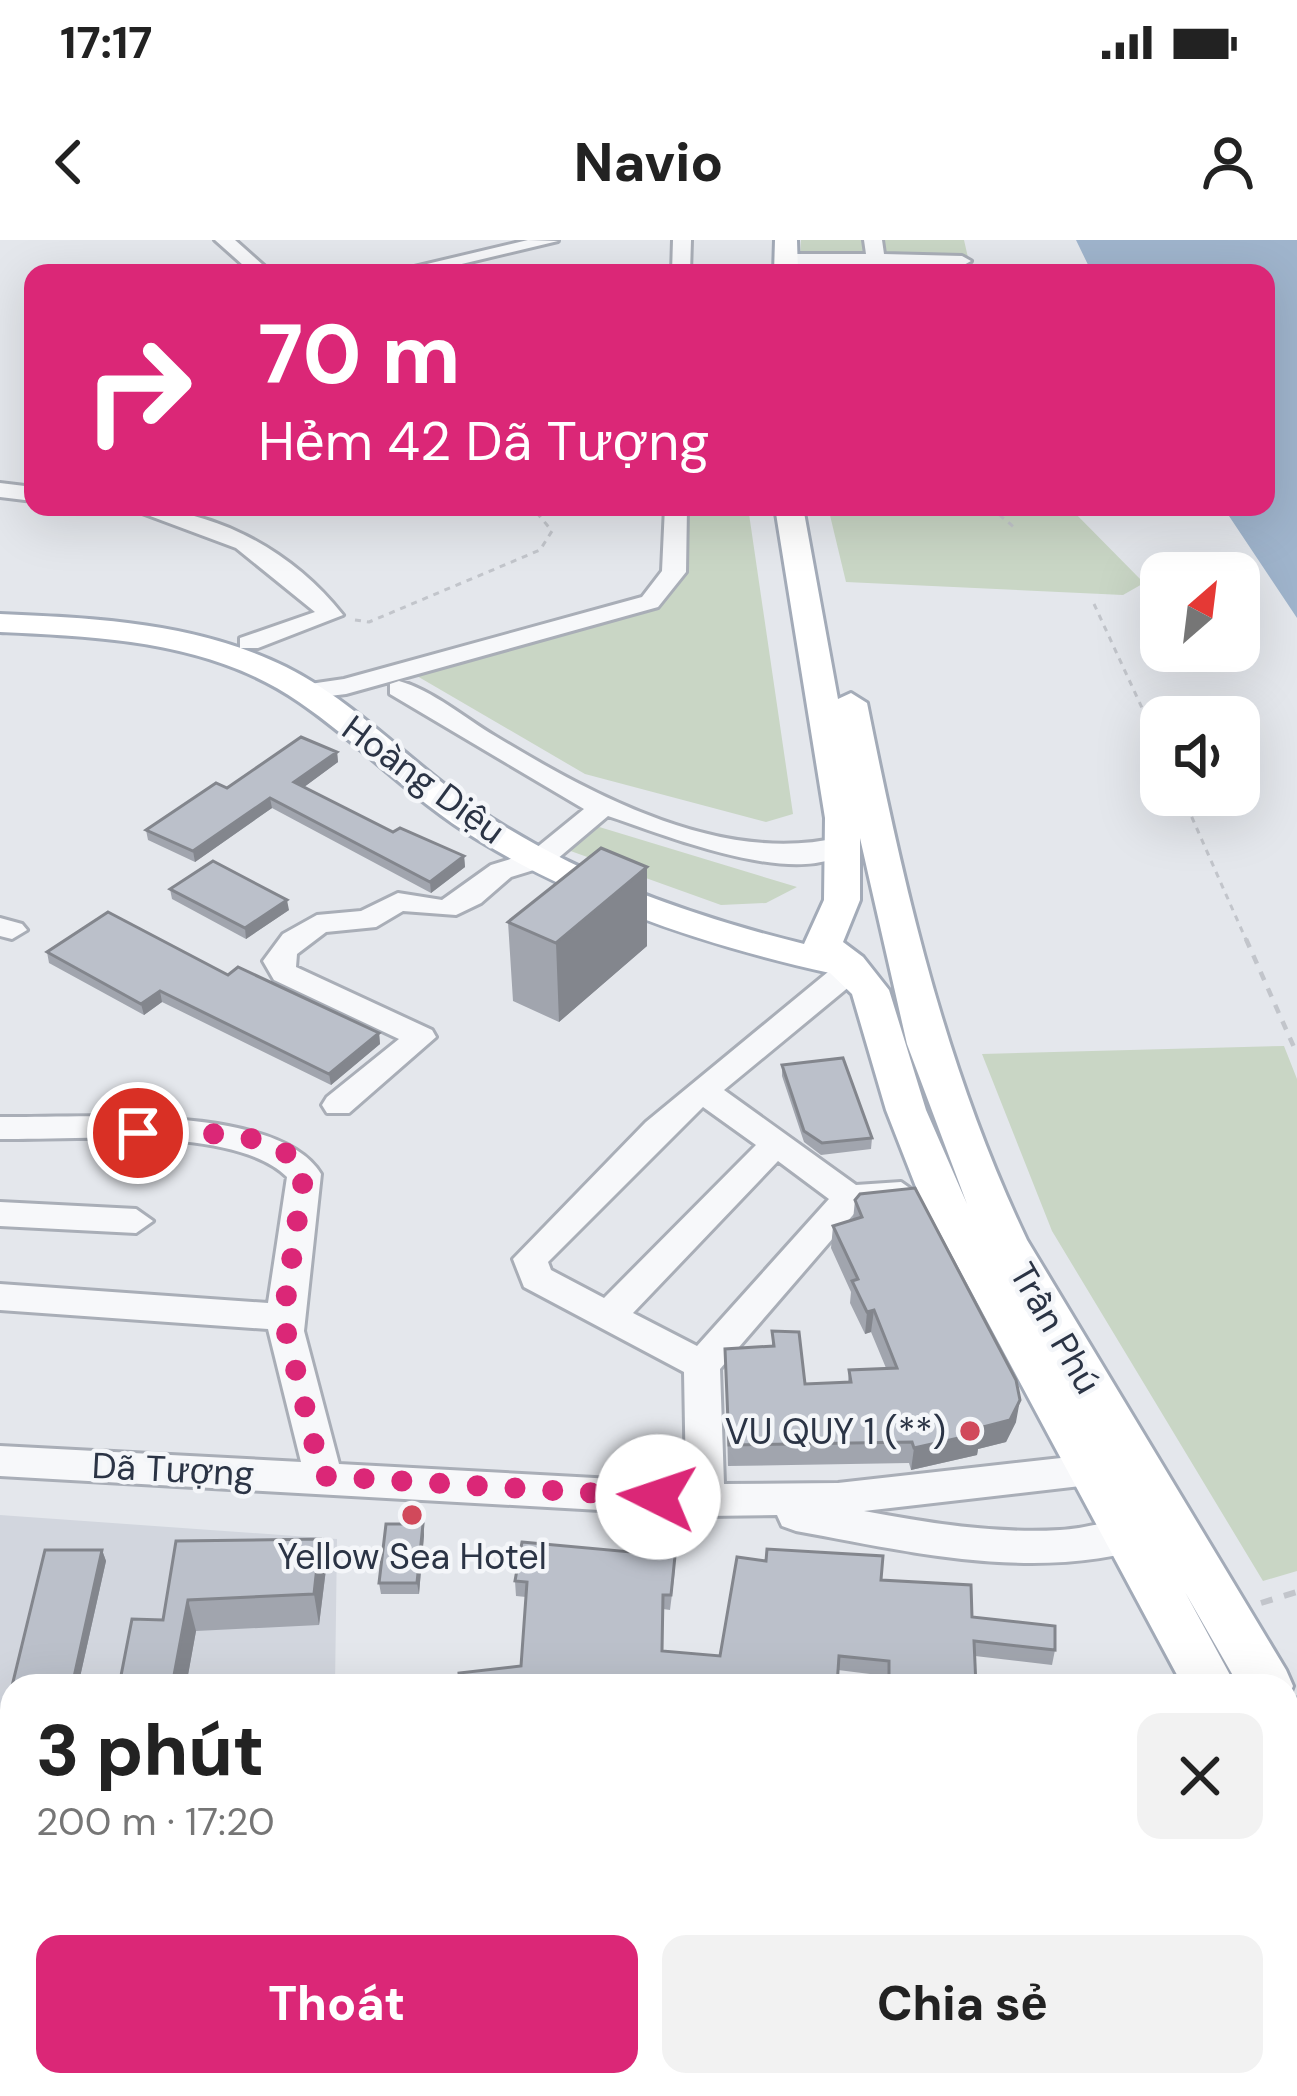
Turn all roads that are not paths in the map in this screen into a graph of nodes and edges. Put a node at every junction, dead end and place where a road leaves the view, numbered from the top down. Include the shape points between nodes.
1 (224, 240) edge
2 (672, 240) edge
3 (549, 241) edge
4 (682, 241) edge
5 (874, 249) edge
6 (788, 257) edge
7 (962, 261) dead end
8 (252, 264) edge
9 (440, 264) edge
10 (178, 516) edge
11 (676, 516) edge
12 (791, 516) edge
13 (816, 516) edge
14 (0, 623) edge
15 (249, 643) dead end
16 (399, 689) dead end
17 (304, 691) junction
18 (604, 806) junction
19 (539, 860) junction
20 (842, 861) junction
21 (684, 917) junction
22 (899, 942) junction
23 (837, 957) junction
24 (702, 1090) junction
25 (338, 1105) dead end
26 (0, 1128) edge
27 (774, 1146) junction
28 (939, 1192) junction
29 (850, 1197) junction
30 (0, 1214) edge
31 (136, 1221) dead end
32 (5, 1297) edge
33 (610, 1314) junction
34 (286, 1317) junction
35 (702, 1365) junction
36 (0, 1461) edge
37 (1112, 1467) junction
38 (322, 1476) junction
39 (705, 1500) junction
40 (1149, 1532) junction
41 (1205, 1674) edge
42 (1258, 1674) edge

1 - 8 street
2 - 4 street
3 - 9 street
5 - 6 street
5 - 7 street
10 - 15 street via 282,563 331,615
11 - 17 street via 674,572 650,602
12 - 20 main road via 842,818
13 - 22 main road, Trần Phú
14 - 17 main road, Hoàng Diệu via 181,642
16 - 18 street
17 - 19 main road, Hoàng Diệu via 455,808
18 - 19 street
18 - 20 street via 772,855
19 - 21 main road, Hoàng Diệu
19 - 25 street via 501,871 446,909 398,902 366,921 325,921 281,953 285,973 421,1037
20 - 21 main road via 827,904 799,922 757,927
20 - 23 main road
21 - 23 main road, Hoàng Diệu via 780,934
21 - 23 main road, Hoàng Diệu via 774,949
22 - 23 main road, Hoàng Diệu via 881,964
22 - 37 main road, Trần Phú via 922,1039 970,1171
23 - 24 street via 774,1039
23 - 28 main road, Trần Phú via 860,976 879,1012
24 - 27 street
24 - 33 street via 530,1259 536,1278
26 - 34 street via 232,1137 291,1156 304,1174
27 - 29 street
27 - 33 street
28 - 29 street
28 - 37 main road, Trần Phú
29 - 35 street
30 - 31 street
32 - 34 street
33 - 35 street
34 - 38 street
35 - 39 street
36 - 38 street, Dã Tượng
37 - 39 street, Dã Tượng via 838,1499
37 - 40 main road, Trần Phú
38 - 39 street, Dã Tượng
39 - 40 street, Dã Tượng via 1003,1547
40 - 41 main road, Trần Phú
40 - 42 main road, Trần Phú

